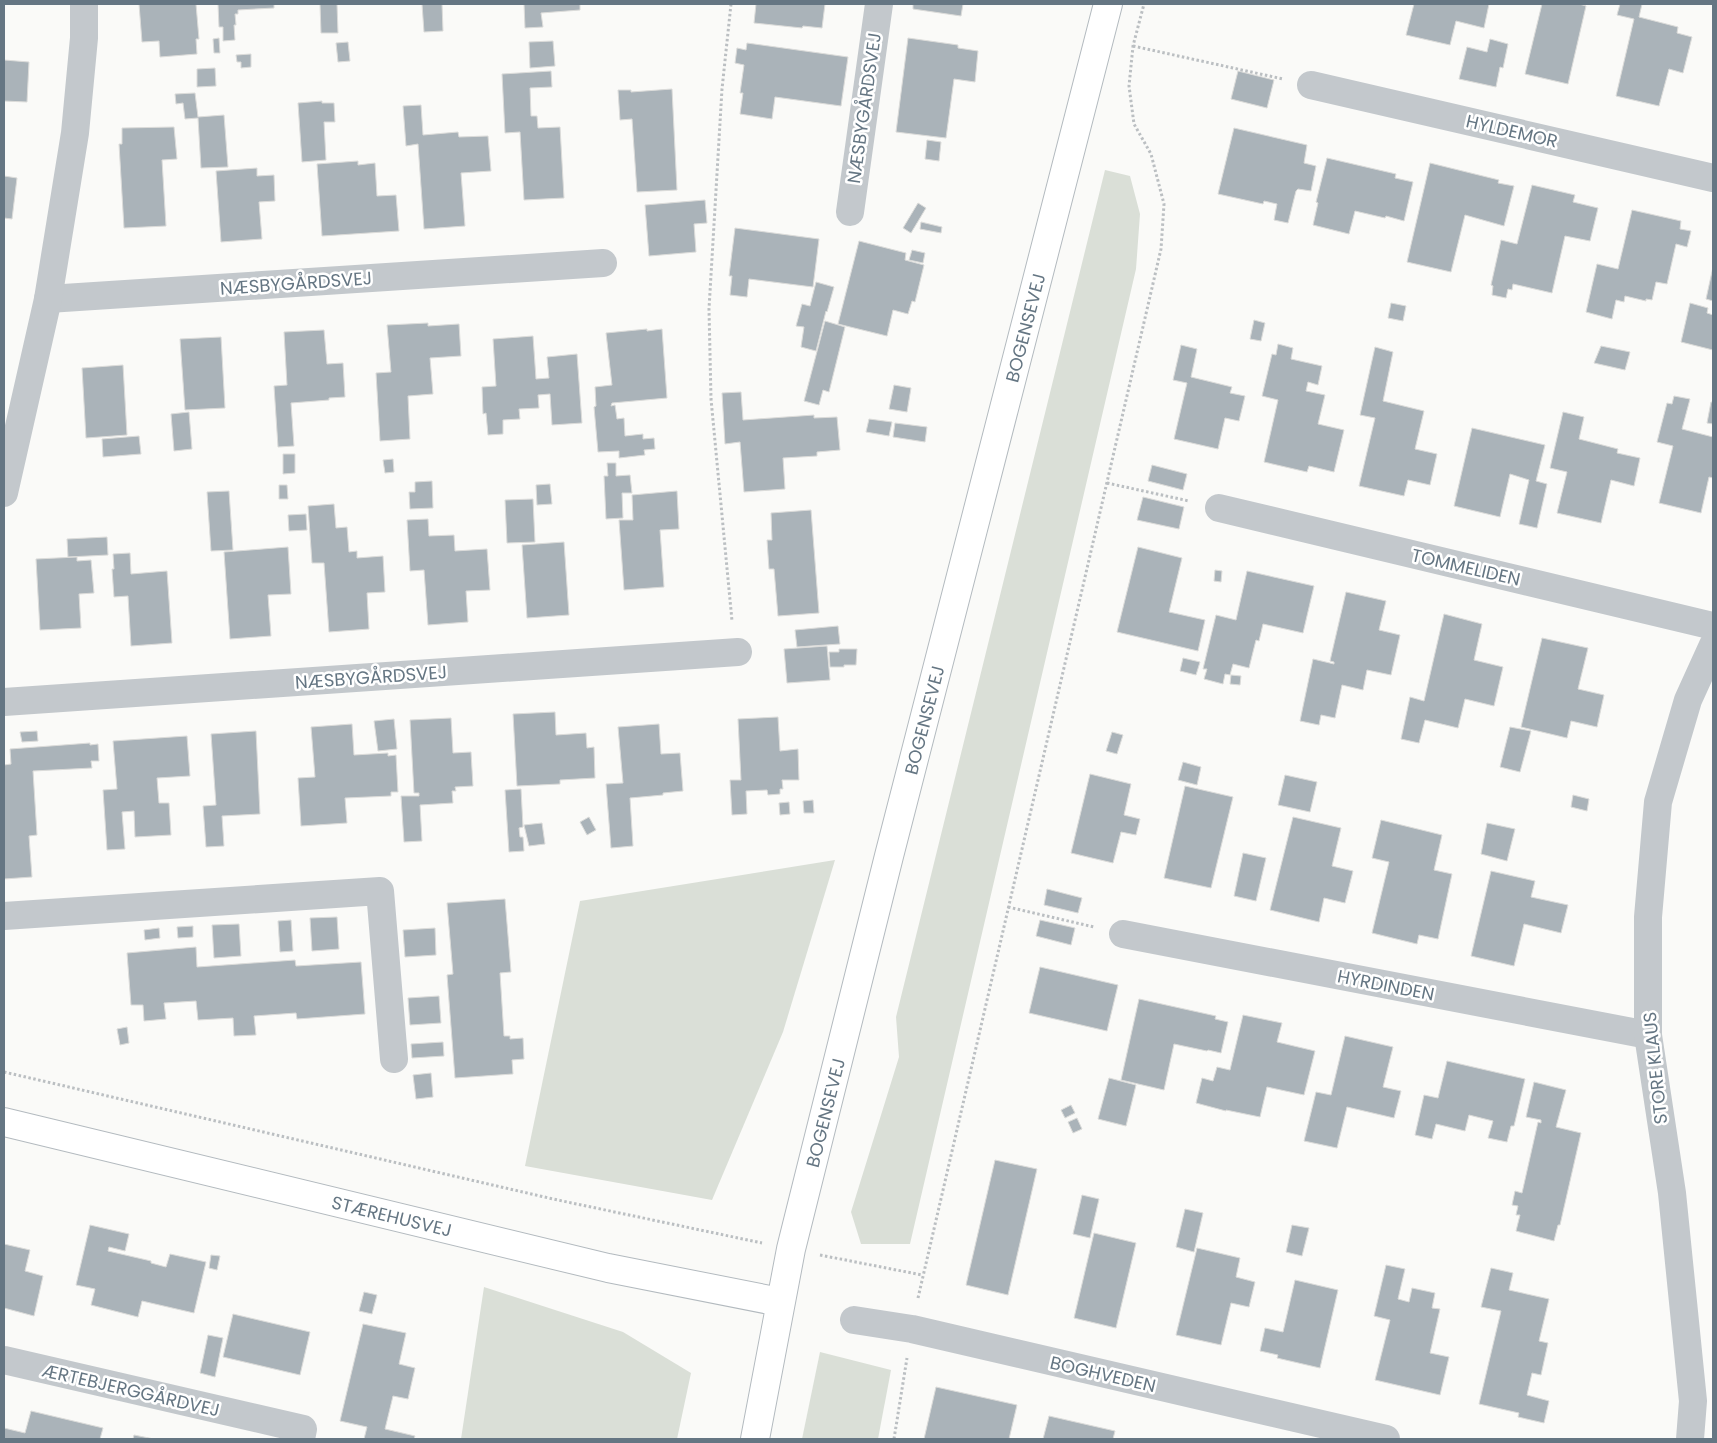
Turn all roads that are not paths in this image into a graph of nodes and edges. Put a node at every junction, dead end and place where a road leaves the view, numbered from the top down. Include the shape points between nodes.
1 (84, 4) edge
2 (879, 4) edge
3 (1108, 4) edge
4 (1310, 85) road end
5 (1713, 178) edge
6 (850, 212) dead end
7 (603, 262) dead end
8 (48, 299) junction
9 (4, 493) edge
10 (1219, 508) road end
11 (1713, 626) edge
12 (1713, 645) edge
13 (738, 652) road end
14 (4, 702) edge
15 (4, 916) edge
16 (1123, 934) road end
17 (1648, 1035) junction
18 (394, 1059) dead end
19 (4, 1122) edge
20 (780, 1302) junction
21 (854, 1320) dead end
22 (4, 1360) edge
23 (255, 1429) edge
24 (1349, 1435) edge
25 (300, 1439) edge
26 (755, 1439) edge
27 (1386, 1439) edge
28 (1690, 1439) edge

1 - 8 street via 75,133
2 - 6 street, NÆSBYGÅRDSVEJ
3 - 20 main road, BOGENSEVEJ via 896,827
4 - 5 street, HYLDEMOR
7 - 8 street, NÆSBYGÅRDSVEJ
8 - 9 street
10 - 11 street, TOMMELIDEN
12 - 17 street, STORE KLAUS via 1688,700 1658,802 1648,917
13 - 14 street, NÆSBYGÅRDSVEJ
15 - 18 street via 380,890
16 - 17 street, HYRDINDEN
17 - 28 street, STORE KLAUS via 1672,1193 1694,1401
19 - 20 main road, STÆREHUSVEJ via 608,1268
20 - 26 main road, BOGENSEVEJ
21 - 24 street, BOGHVEDEN via 912,1330
22 - 23 street, ÆRTEBJERGGÅRDVEJ
23 - 25 street, ÆRTEBJERGGÅRDVEJ via 303,1429
24 - 27 street, BOGHVEDEN

